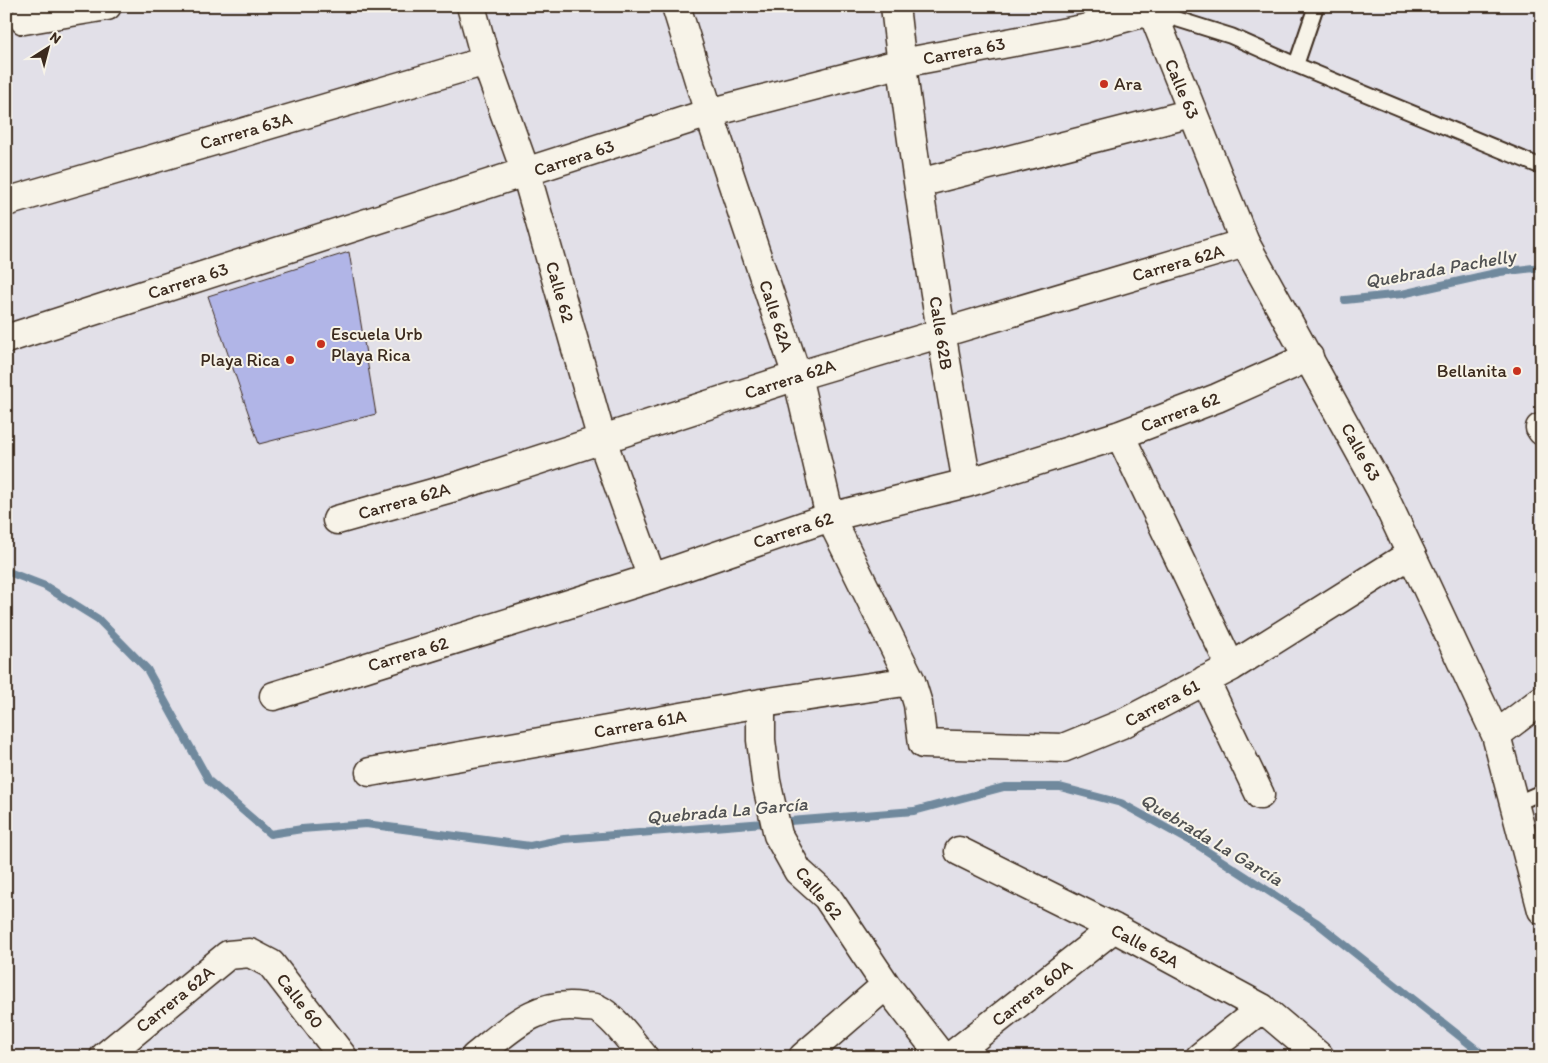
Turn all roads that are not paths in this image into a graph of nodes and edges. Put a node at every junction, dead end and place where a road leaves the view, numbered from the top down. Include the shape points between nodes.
1 (107, 6) edge
2 (471, 6) edge
3 (676, 6) edge
4 (896, 6) edge
5 (1316, 6) edge
6 (1150, 9) edge
7 (24, 20) dead end
8 (486, 60) junction
9 (902, 63) junction
10 (1296, 65) junction
11 (709, 113) junction
12 (1192, 113) junction
13 (1542, 167) edge
14 (526, 173) junction
15 (919, 183) junction
16 (6, 202) edge
17 (1245, 243) junction
18 (940, 333) junction
19 (6, 339) edge
20 (1308, 356) junction
21 (797, 376) junction
22 (1120, 435) junction
23 (602, 440) junction
24 (967, 483) junction
25 (830, 516) junction
26 (337, 520) dead end
27 (1411, 554) junction
28 (652, 578) junction
29 (1231, 667) junction
30 (1205, 680) junction
31 (915, 692) junction
32 (274, 696) dead end
33 (1542, 700) edge
34 (761, 703) junction
35 (1496, 735) junction
36 (370, 772) dead end
37 (1542, 792) edge
38 (1260, 795) dead end
39 (1514, 804) junction
40 (959, 852) dead end
41 (1542, 910) edge
42 (1114, 928) junction
43 (250, 953) joint
44 (886, 985) junction
45 (1262, 1008) junction
46 (104, 1057) edge
47 (343, 1057) edge
48 (475, 1057) edge
49 (644, 1057) edge
50 (803, 1057) edge
51 (942, 1057) edge
52 (950, 1057) edge
53 (1200, 1057) edge
54 (1320, 1057) edge

1 - 7 street
2 - 8 street, Calle 62
3 - 11 street, Calle 62A
4 - 9 street, Calle 62B
5 - 10 lane
6 - 9 street, Carrera 63 via 1083,29
6 - 10 lane via 1232,36
6 - 12 street, Calle 63
8 - 14 street, Calle 62
8 - 16 street, Carrera 63A
9 - 11 street, Carrera 63
9 - 15 street, Calle 62B
10 - 13 lane
11 - 14 street, Carrera 63
11 - 21 street, Calle 62A
12 - 15 street
12 - 17 street, Calle 63
14 - 19 street, Carrera 63
14 - 23 street, Calle 62
15 - 18 street, Calle 62B
17 - 18 street, Carrera 62A
17 - 20 street, Calle 63
18 - 21 street, Carrera 62A
18 - 24 street, Calle 62B
20 - 22 street, Carrera 62 via 1217,398
20 - 27 street, Calle 63 via 1381,490
21 - 23 street, Carrera 62A
21 - 25 street, Calle 62A
22 - 24 street, Carrera 62
22 - 29 street
23 - 26 street, Carrera 62A
23 - 28 street, Calle 62
24 - 25 street, Carrera 62
25 - 28 street, Carrera 62
25 - 31 street, Calle 62A
27 - 29 street, Carrera 61
27 - 35 street, Calle 63
28 - 32 street, Carrera 62
29 - 30 street, Carrera 61
30 - 31 street, Carrera 61 via 1122,724 1063,748 924,744
30 - 38 street
31 - 34 street, Carrera 61A
33 - 35 street
34 - 36 street, Carrera 61A
34 - 44 street, Calle 62 via 760,740 778,835 798,871 827,897
35 - 39 street, Calle 63
37 - 39 lane
39 - 41 street, Calle 63
40 - 42 street, Calle 62A
42 - 45 street, Calle 62A
42 - 52 street, Carrera 60A
43 - 46 street, Carrera 62A via 228,955
43 - 47 street, Calle 60 via 271,964
44 - 50 street
44 - 51 street, Calle 62
45 - 53 street
45 - 54 street, Calle 62A
48 - 49 street via 523,1018 544,1008 568,1004 598,1009 617,1025

